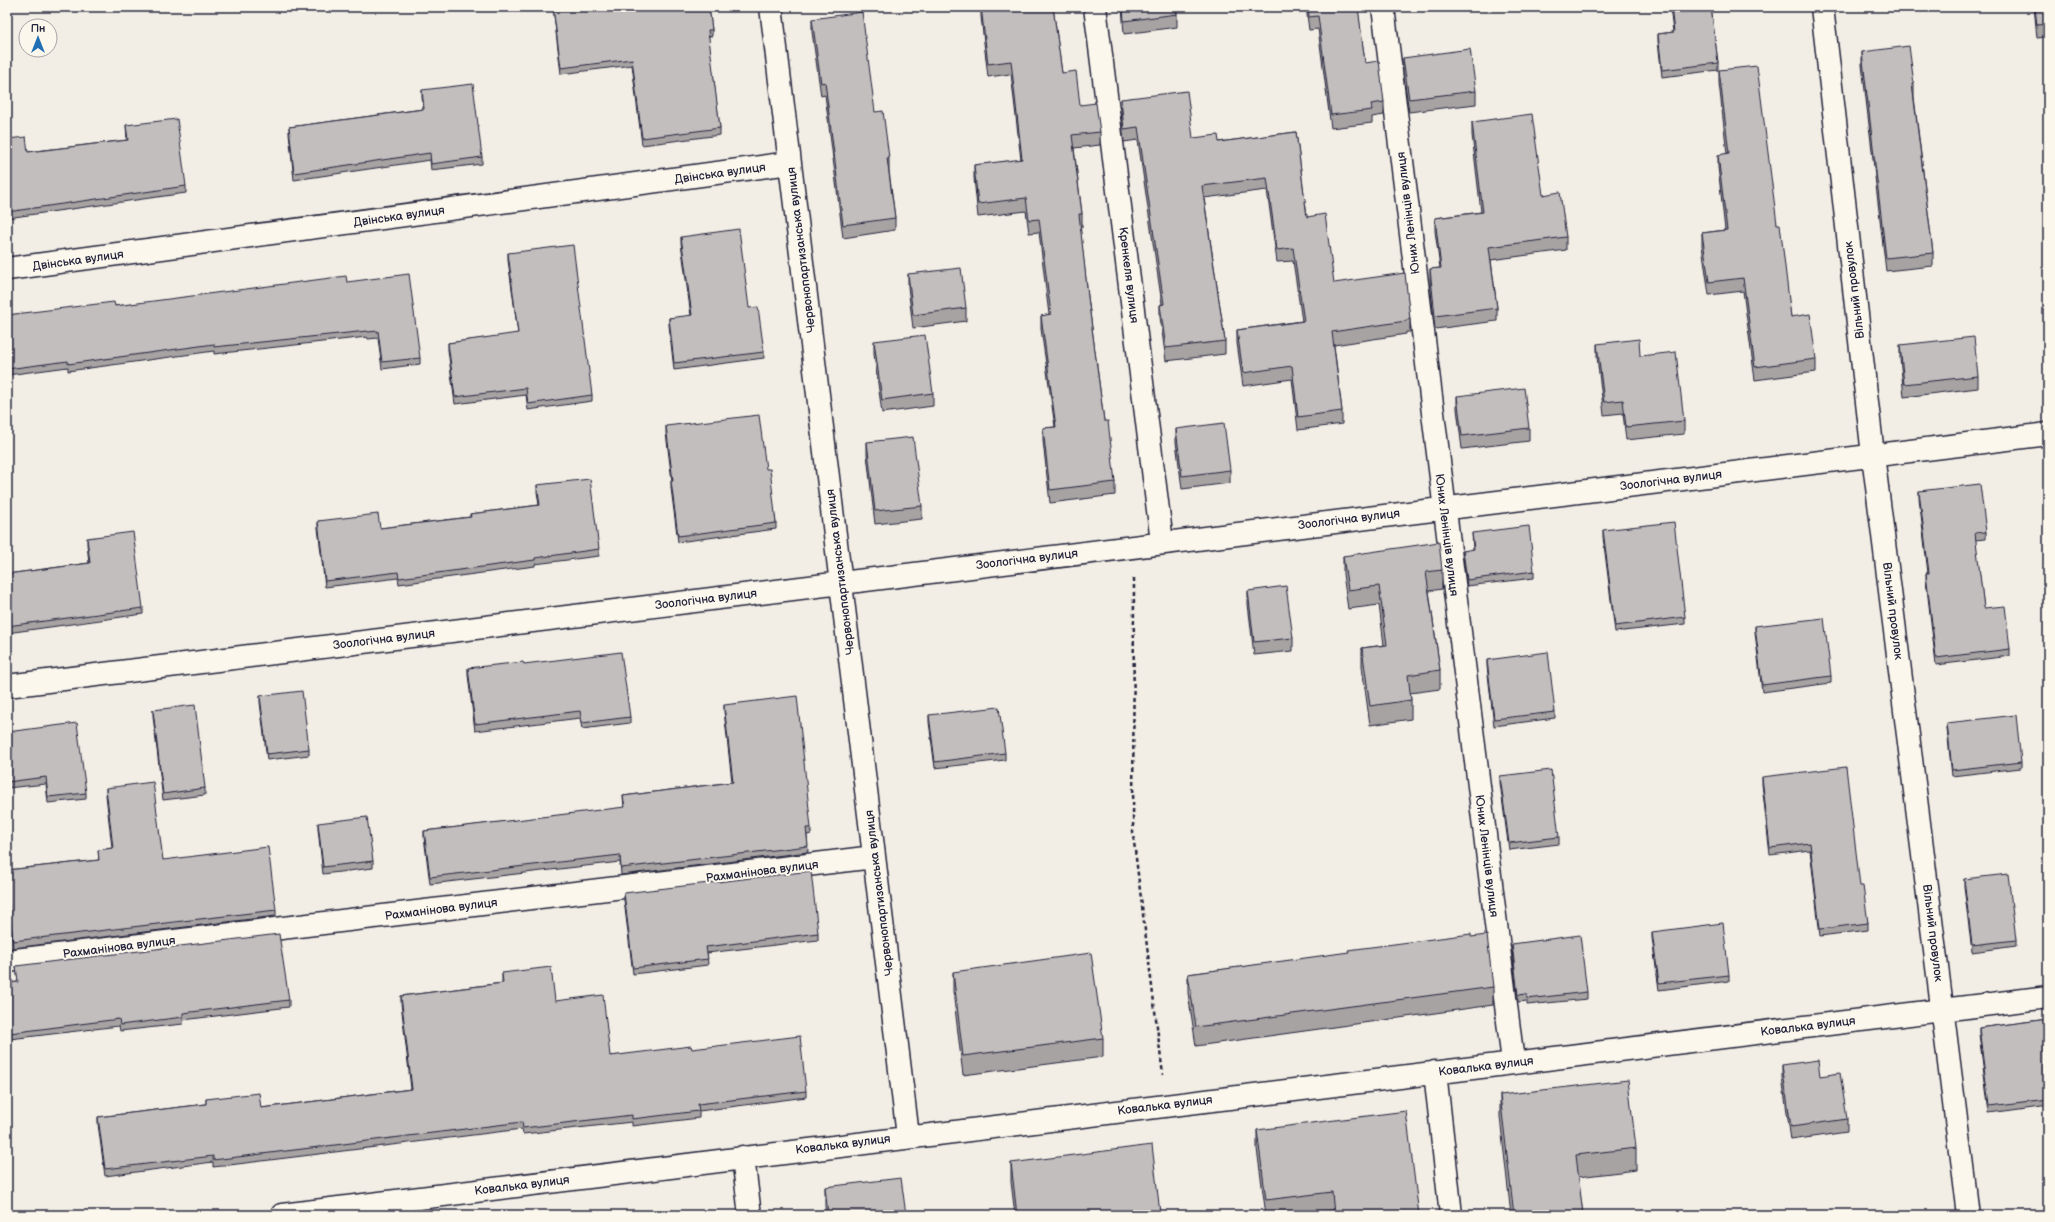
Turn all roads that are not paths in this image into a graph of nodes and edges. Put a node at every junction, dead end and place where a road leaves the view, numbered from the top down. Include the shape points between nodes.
1 (772, 7) edge
2 (1095, 7) edge
3 (1382, 7) edge
4 (1822, 7) edge
5 (790, 163) junction
6 (7, 269) edge
7 (2048, 434) edge
8 (1873, 455) junction
9 (1444, 507) junction
10 (1162, 542) junction
11 (841, 582) junction
12 (7, 686) edge
13 (874, 857) junction
14 (7, 961) edge
15 (2048, 997) edge
16 (1942, 1010) junction
17 (1513, 1062) junction
18 (1435, 1072) junction
19 (908, 1136) junction
20 (743, 1157) junction
21 (282, 1215) edge
22 (750, 1215) edge
23 (1451, 1215) edge
24 (1968, 1215) edge

1 - 5 street, Червонопартизанська вулиця
2 - 10 street, Кренкеля вулиця
3 - 9 street, Юних Ленінців вулиця
4 - 8 street, Вільний провулок
5 - 6 street, Двінська вулиця
5 - 11 street, Червонопартизанська вулиця
7 - 8 street, Зоологічна вулиця
8 - 9 street, Зоологічна вулиця
8 - 16 street, Вільний провулок
9 - 10 street, Зоологічна вулиця
9 - 17 street, Юних Ленінців вулиця
10 - 11 street, Зоологічна вулиця
11 - 12 street, Зоологічна вулиця
11 - 13 street, Червонопартизанська вулиця
13 - 14 street, Рахманінова вулиця
13 - 19 street, Червонопартизанська вулиця
15 - 16 street, Ковалька вулиця
16 - 17 street, Ковалька вулиця
16 - 24 street, Вільний провулок
17 - 18 street, Ковалька вулиця
18 - 19 street, Ковалька вулиця
18 - 23 street
19 - 20 street, Ковалька вулиця
20 - 21 street, Ковалька вулиця
20 - 22 street

